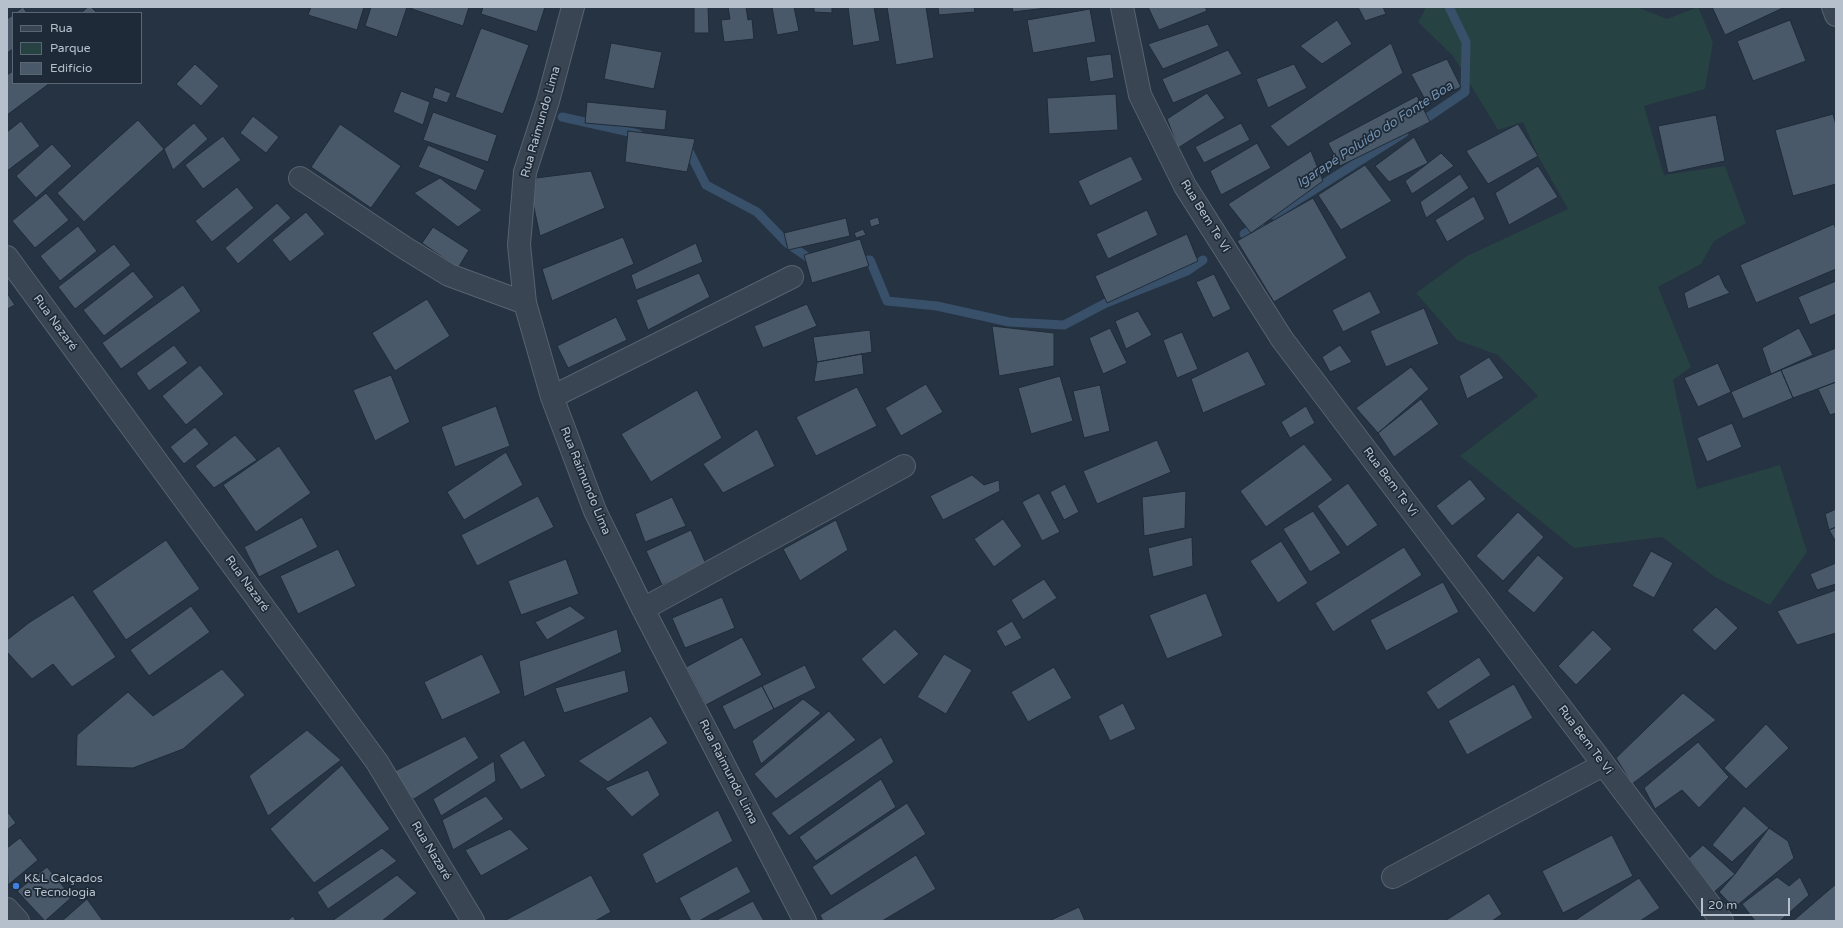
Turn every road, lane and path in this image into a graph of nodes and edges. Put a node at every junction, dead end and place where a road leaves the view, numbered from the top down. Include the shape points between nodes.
1 (573, 7) edge
2 (1122, 7) edge
3 (1833, 7) edge
4 (1836, 15) edge
5 (300, 178) dead end
6 (7, 257) edge
7 (792, 277) dead end
8 (526, 303) junction
9 (552, 397) junction
10 (904, 466) dead end
11 (643, 609) junction
12 (1603, 765) junction
13 (1393, 877) dead end
14 (7, 909) edge
15 (18, 921) edge
16 (473, 921) edge
17 (805, 921) edge
18 (1722, 921) edge

1 - 8 street, Rua Raimundo Lima via 548,101 525,172 519,245
2 - 12 street, Rua Bem Te Vi via 1140,95 1189,193 1282,339
3 - 4 street
5 - 8 street via 449,275
6 - 16 street, Rua Nazaré via 377,762
7 - 9 street
8 - 9 street, Rua Raimundo Lima
9 - 11 street, Rua Raimundo Lima via 595,511
10 - 11 street
11 - 17 street, Rua Raimundo Lima
12 - 13 street
12 - 18 street, Rua Bem Te Vi
14 - 15 street

